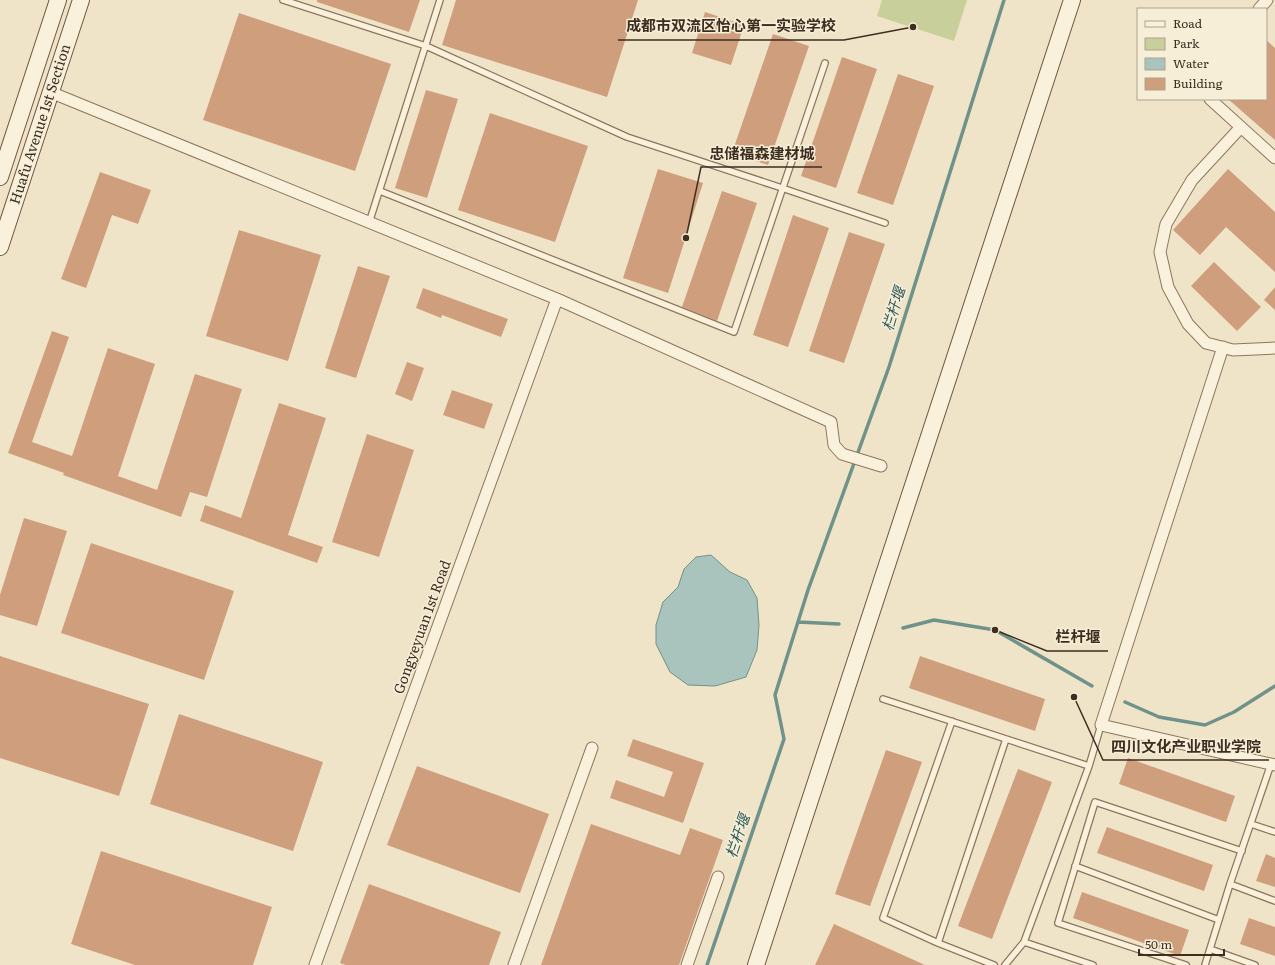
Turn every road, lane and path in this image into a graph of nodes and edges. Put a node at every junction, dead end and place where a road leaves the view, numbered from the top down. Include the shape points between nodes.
1 (58, 0) edge
2 (81, 0) edge
3 (283, 0) edge
4 (440, 0) edge
5 (1072, 0) edge
6 (1267, 0) edge
7 (1260, 8) edge
8 (426, 46) junction
9 (825, 63) dead end
10 (50, 92) junction
11 (1211, 100) edge
12 (1241, 127) junction
13 (1275, 158) edge
14 (0, 177) edge
15 (782, 188) junction
16 (380, 191) junction
17 (369, 223) junction
18 (885, 223) dead end
19 (0, 247) edge
20 (557, 299) junction
21 (1223, 347) junction
22 (1275, 348) edge
23 (881, 466) dead end
24 (883, 699) dead end
25 (952, 721) junction
26 (1101, 725) junction
27 (1006, 739) junction
28 (592, 748) dead end
29 (1273, 764) edge
30 (1089, 766) junction
31 (1251, 824) junction
32 (1275, 832) edge
33 (1242, 851) junction
34 (1075, 866) junction
35 (718, 877) dead end
36 (1230, 884) junction
37 (1275, 901) edge
38 (1219, 920) junction
39 (1024, 942) junction
40 (938, 943) junction
41 (1210, 949) junction
42 (314, 965) edge
43 (514, 965) edge
44 (687, 965) edge
45 (756, 965) edge
46 (994, 965) edge
47 (1005, 965) edge
48 (1093, 965) edge
49 (1186, 965) edge
50 (1205, 965) edge
51 (1255, 965) edge

1 - 14 street
2 - 10 street, Huafu Avenue 1st Section
3 - 8 lane
4 - 8 lane
5 - 45 street
6 - 7 street
8 - 15 lane via 627,137
8 - 16 lane
9 - 15 lane
10 - 17 street
10 - 19 street, Huafu Avenue 1st Section
11 - 12 street
12 - 13 street
12 - 21 street via 1192,180 1166,224 1160,252 1168,287 1188,324 1206,342
15 - 16 lane via 734,332
15 - 18 lane
16 - 17 lane
17 - 20 street
20 - 23 street via 832,422 834,445 842,454
20 - 42 street, Gongyeyuan 1st Road
21 - 22 street via 1233,350
21 - 26 street
24 - 25 lane
25 - 27 lane
25 - 40 lane via 883,918
26 - 29 street
26 - 30 lane
27 - 30 lane
27 - 40 lane
28 - 43 street
29 - 31 lane
30 - 39 lane
31 - 32 lane
31 - 33 lane
33 - 34 lane via 1095,802
33 - 36 lane
34 - 38 lane
34 - 49 lane via 1058,924
35 - 44 street
36 - 37 lane
36 - 38 lane
38 - 41 lane
39 - 47 lane
39 - 48 lane
40 - 46 lane
41 - 50 lane
41 - 51 lane

